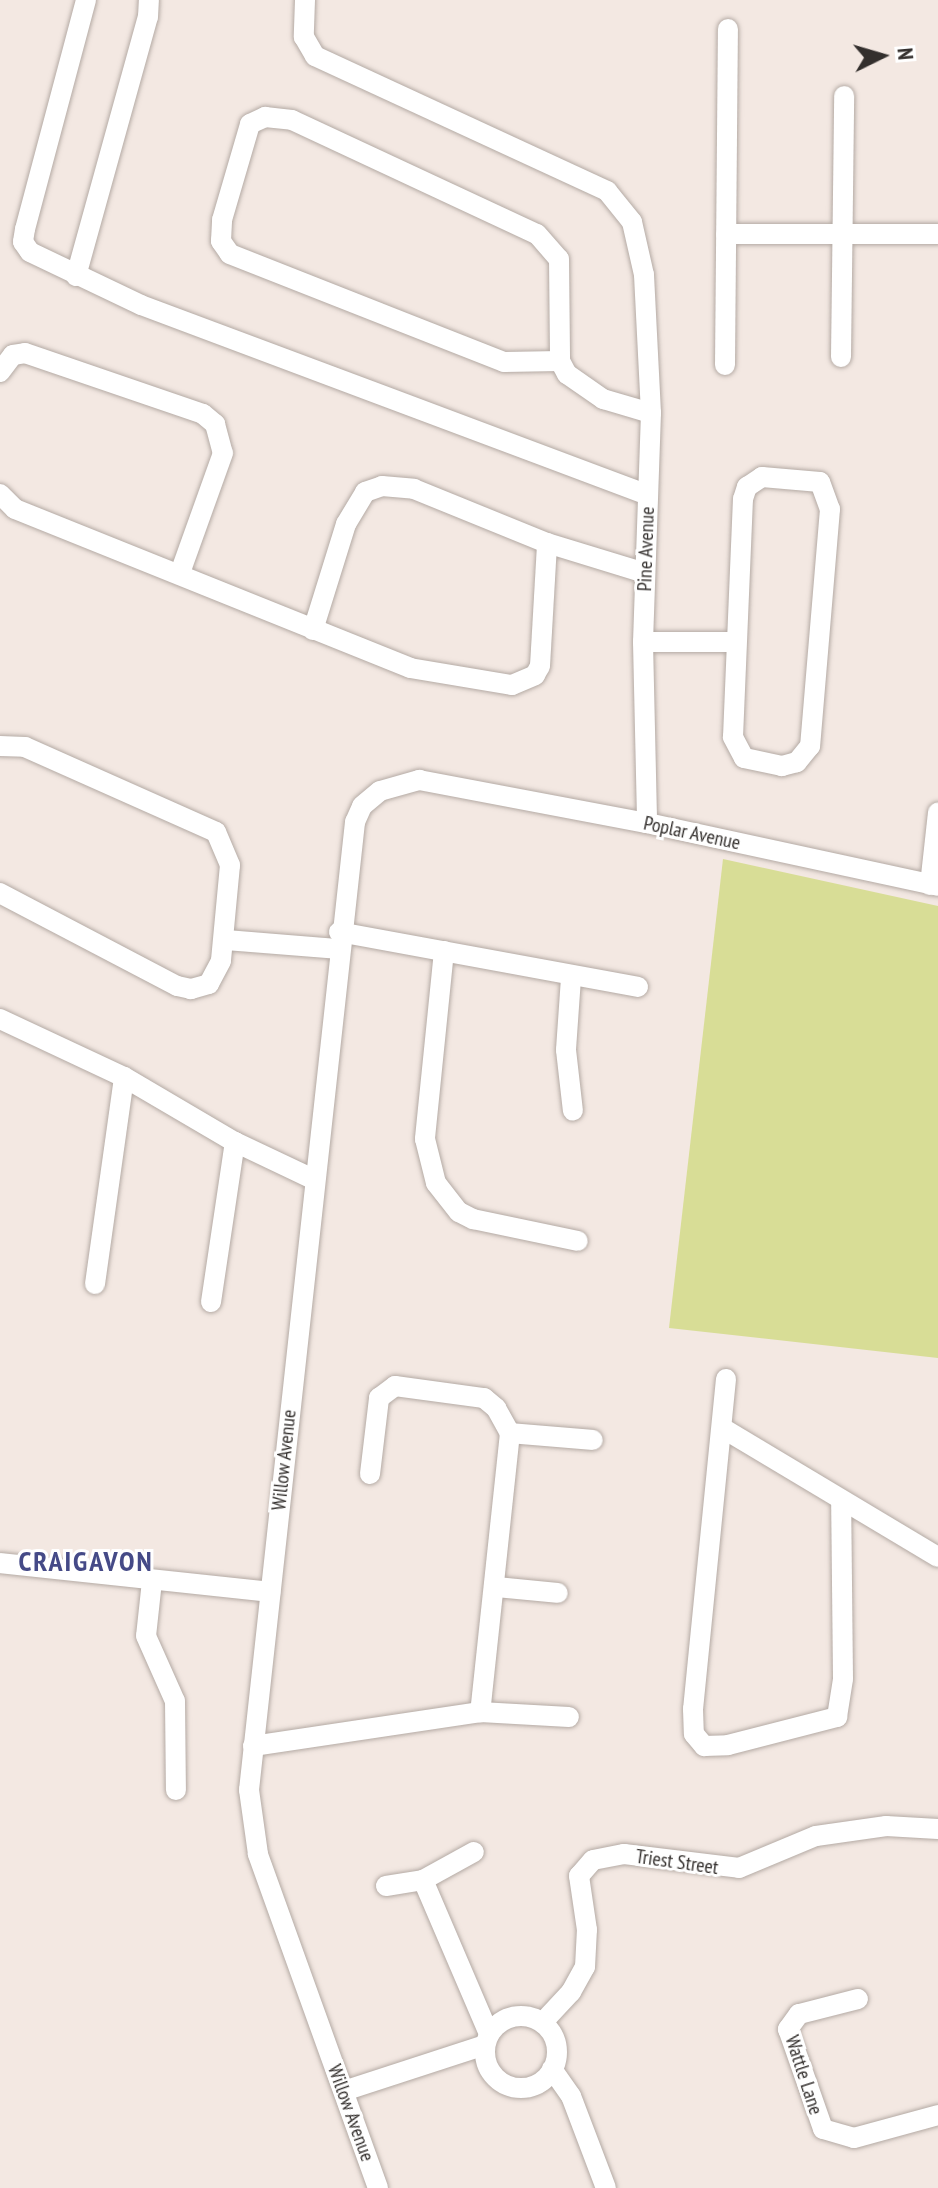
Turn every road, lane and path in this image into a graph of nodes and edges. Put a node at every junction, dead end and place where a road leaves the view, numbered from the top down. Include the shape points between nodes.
1 (86, 0) edge
2 (149, 0) edge
3 (305, 0) edge
4 (728, 29) dead end
5 (844, 96) dead end
6 (726, 234) junction
7 (938, 234) edge
8 (845, 235) junction
9 (76, 276) junction
10 (841, 357) dead end
11 (560, 361) junction
12 (725, 365) dead end
13 (0, 372) edge
14 (651, 413) junction
15 (0, 494) edge
16 (648, 495) junction
17 (547, 543) junction
18 (180, 573) junction
19 (645, 573) junction
20 (313, 630) junction
21 (643, 642) junction
22 (736, 642) junction
23 (0, 746) edge
24 (446, 784) joint
25 (938, 812) edge
26 (647, 823) junction
27 (934, 886) edge
28 (0, 893) edge
29 (226, 940) junction
30 (338, 941) junction
31 (444, 951) junction
32 (571, 978) junction
33 (638, 987) dead end
34 (0, 1019) edge
35 (124, 1077) junction
36 (573, 1111) dead end
37 (235, 1142) junction
38 (313, 1179) junction
39 (578, 1241) dead end
40 (95, 1284) dead end
41 (211, 1302) dead end
42 (726, 1379) dead end
43 (724, 1429) junction
44 (510, 1433) junction
45 (593, 1440) dead end
46 (370, 1474) dead end
47 (841, 1502) junction
48 (938, 1557) edge
49 (0, 1563) edge
50 (152, 1581) junction
51 (496, 1587) junction
52 (270, 1592) junction
53 (558, 1593) dead end
54 (480, 1712) junction
55 (569, 1717) dead end
56 (253, 1746) junction
57 (176, 1790) dead end
58 (938, 1829) edge
59 (474, 1852) dead end
60 (423, 1880) junction
61 (386, 1886) dead end
62 (858, 1999) dead end
63 (543, 2022) junction
64 (487, 2040) junction
65 (552, 2069) junction
66 (344, 2091) junction
67 (938, 2115) edge
68 (373, 2187) edge
69 (606, 2188) edge

1 - 9 street via 23,242 30,252
2 - 9 street
3 - 14 street, Pine Avenue via 304,37 315,56 617,198 632,222 644,275
4 - 6 street
5 - 8 street
6 - 8 street
6 - 12 street
7 - 8 street
8 - 10 street
9 - 16 street
11 - 11 street via 561,271 547,241 292,120 265,117 250,124 222,220 221,241 230,254 504,362
11 - 14 street via 574,383 603,399
13 - 18 street via 13,355 25,353 203,414 215,424 223,453
14 - 16 street, Pine Avenue
15 - 18 street via 15,509
16 - 19 street, Pine Avenue
17 - 19 street
17 - 20 street via 414,489 397,485 365,492 346,524
17 - 20 street via 540,666 521,683 410,668
18 - 20 street
19 - 21 street, Pine Avenue
21 - 22 street
21 - 26 street, Pine Avenue
22 - 22 street via 747,487 773,476 820,482 827,490 830,520 810,746 797,762 757,764 737,751 732,717
23 - 29 street via 25,747 209,826 223,842 230,865
24 - 26 street, Poplar Avenue
24 - 30 street, Willow Avenue via 419,780 391,785 362,806 349,848
25 - 27 street
26 - 27 street, Poplar Avenue
28 - 29 street via 160,978 191,989 209,984 217,974
29 - 30 street
30 - 31 street
30 - 38 street, Willow Avenue
31 - 32 street
31 - 39 street via 425,1139 436,1183 459,1212 473,1219
32 - 33 street
32 - 36 street via 566,1050
34 - 35 street
35 - 37 street
35 - 40 street
37 - 38 street
37 - 41 street
38 - 52 street, Willow Avenue
42 - 43 street
43 - 47 street
43 - 47 street via 693,1709 694,1734 704,1746 728,1745 837,1717 843,1679
44 - 45 street
44 - 46 street via 484,1398 395,1386 379,1398
44 - 51 street
47 - 48 street
49 - 50 street
50 - 52 street
50 - 57 street via 147,1648 175,1701
51 - 53 street
51 - 54 street
52 - 56 street, Willow Avenue
54 - 55 street
54 - 56 street
56 - 66 street, Willow Avenue via 249,1790 258,1854
58 - 63 street, Triest Street via 886,1826 816,1836 739,1868 624,1854 593,1860 579,1876 587,1930 585,1967 571,1992
59 - 60 street
60 - 61 street
60 - 64 street
62 - 67 street, Wattle Lane via 799,2014 788,2029 823,2129 854,2138
63 - 64 street via 516,2016
63 - 65 street via 556,2047
64 - 65 street via 494,2077 514,2087 536,2084
64 - 66 street
65 - 69 street via 571,2096
66 - 68 street, Willow Avenue

